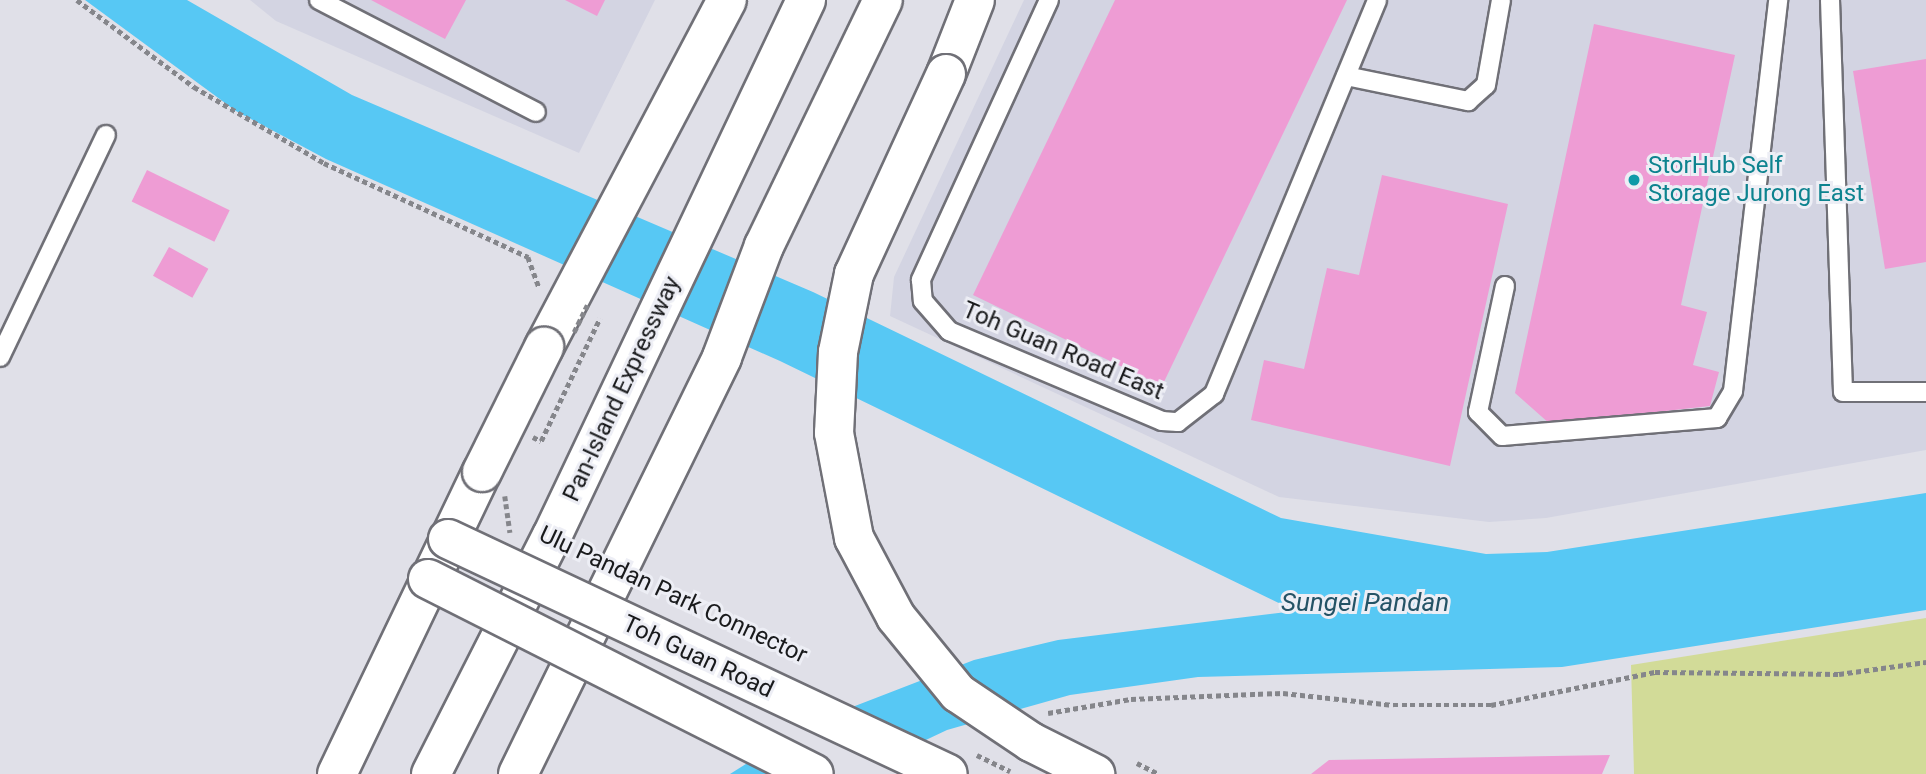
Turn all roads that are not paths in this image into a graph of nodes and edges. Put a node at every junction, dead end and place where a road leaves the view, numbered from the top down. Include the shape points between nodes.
1 (319, 0) edge
2 (727, 0) edge
3 (806, 0) edge
4 (883, 0) edge
5 (975, 0) edge
6 (1049, 0) edge
7 (1377, 0) edge
8 (1501, 0) edge
9 (1778, 0) edge
10 (1830, 0) edge
11 (1346, 76) junction
12 (536, 112) dead end
13 (106, 135) dead end
14 (1505, 286) dead end
15 (0, 357) edge
16 (1926, 392) edge
17 (448, 538) junction
18 (428, 579) junction
19 (957, 762) edge
20 (337, 774) edge
21 (431, 774) edge
22 (518, 774) edge
23 (814, 774) edge
24 (1095, 774) edge

1 - 12 lane
2 - 17 main road, bridge
3 - 21 main road, Pan-Island Expressway
4 - 22 main road via 764,246 722,357
5 - 24 main road, bridge via 854,274 838,352 834,433 854,538 895,617 958,693 1031,742
6 - 11 lane, Toh Guan Road East via 921,280 923,301 948,331 1161,421 1178,422 1214,394
7 - 11 lane, Toh Guan Road East
8 - 11 lane via 1486,85 1468,101
9 - 14 lane via 1733,391 1717,418 1502,436 1478,412
10 - 16 lane via 1843,392
13 - 15 lane
17 - 18 main road
17 - 19 main road, Toh Guan Road, bridge
18 - 20 main road
18 - 23 main road, Toh Guan Road, bridge

